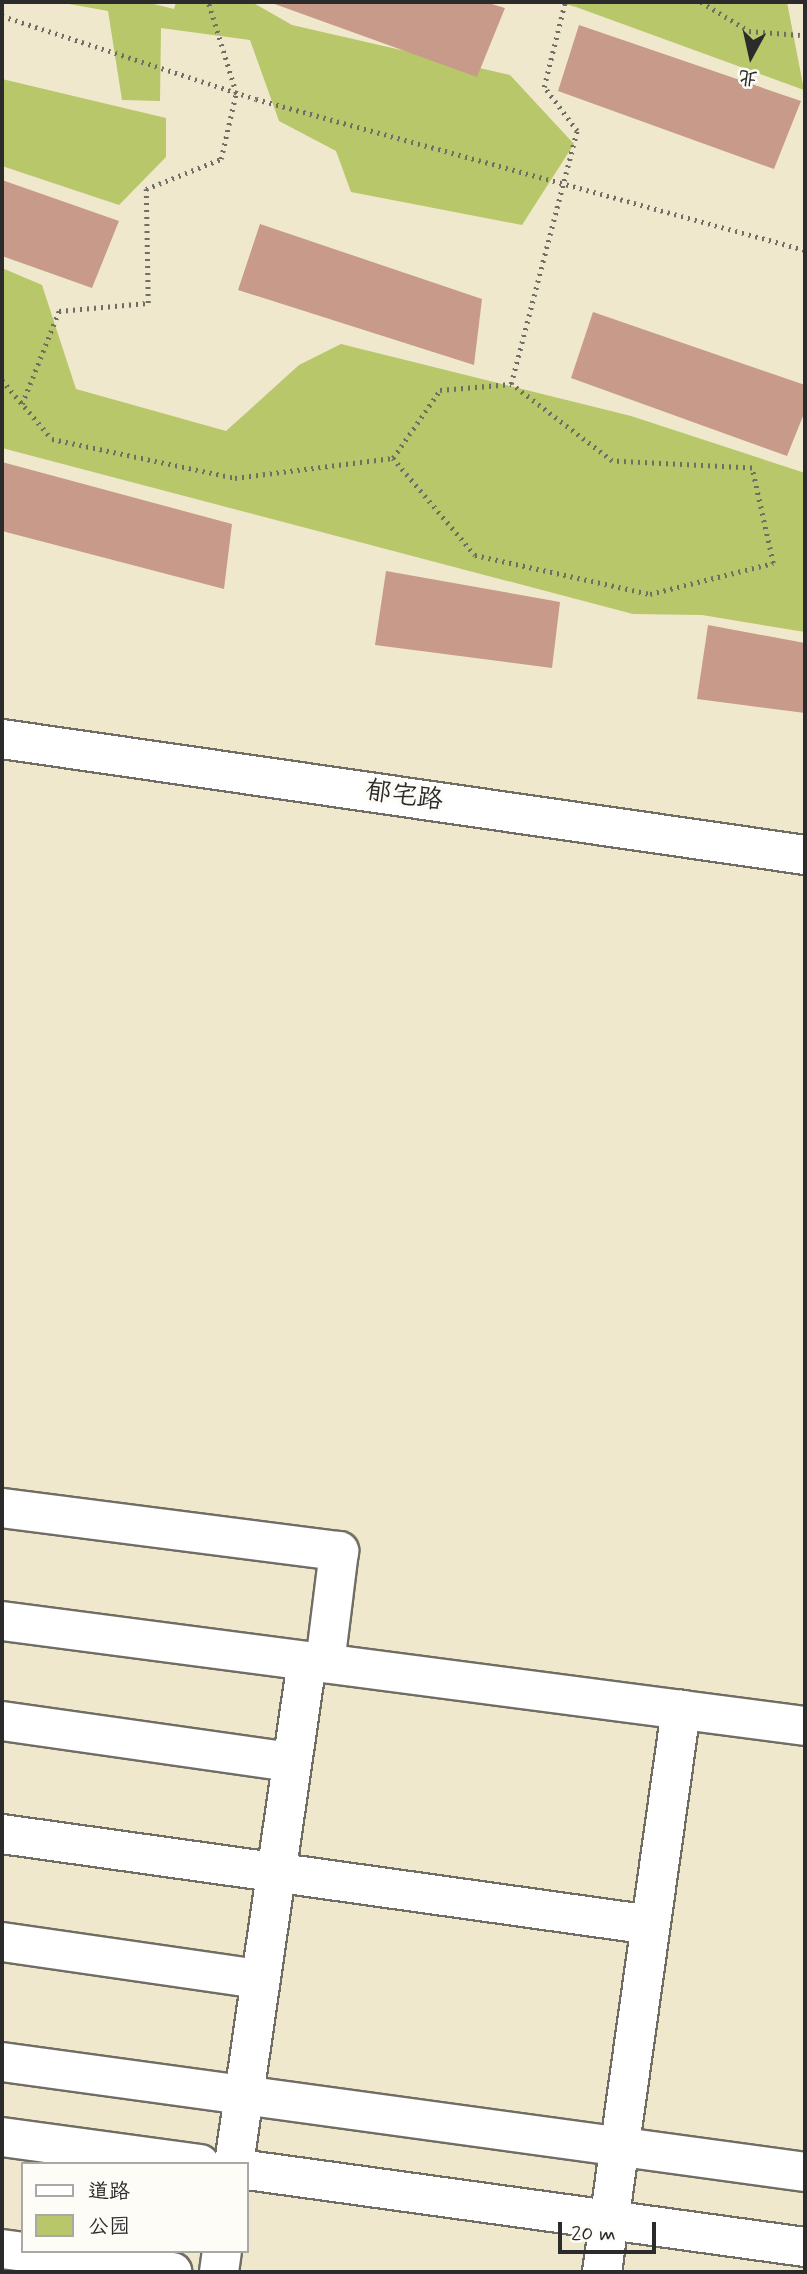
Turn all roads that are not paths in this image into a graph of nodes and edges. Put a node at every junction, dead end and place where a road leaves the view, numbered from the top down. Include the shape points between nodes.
1 (2, 739) edge
2 (805, 855) edge
3 (2, 1508) edge
4 (2, 1621) edge
5 (316, 1662) junction
6 (681, 1710) junction
7 (2, 1721) edge
8 (805, 1726) edge
9 (291, 1762) junction
10 (2, 1834) edge
11 (275, 1873) junction
12 (651, 1925) junction
13 (2, 1942) edge
14 (260, 1979) junction
15 (2, 2062) edge
16 (244, 2095) junction
17 (2, 2137) edge
18 (620, 2147) junction
19 (185, 2162) edge
20 (234, 2162) edge
21 (248, 2170) edge
22 (805, 2172) edge
23 (609, 2220) junction
24 (805, 2247) edge
25 (2, 2249) edge
26 (21, 2252) edge
27 (32, 2253) edge
28 (222, 2253) edge
29 (172, 2272) edge
30 (219, 2272) edge
31 (602, 2272) edge

1 - 2 street, 郁宅路
3 - 5 street via 339,1551
4 - 5 street
5 - 6 street
5 - 9 street
6 - 8 street
6 - 12 street
7 - 9 street
9 - 11 street
10 - 11 street
11 - 12 street
11 - 14 street
12 - 18 street
13 - 14 street
14 - 16 street
15 - 16 street
16 - 18 street
16 - 20 street
17 - 19 street
18 - 22 street
18 - 23 street
21 - 23 street
23 - 24 street
23 - 31 street
25 - 26 street
27 - 29 street
28 - 30 street

